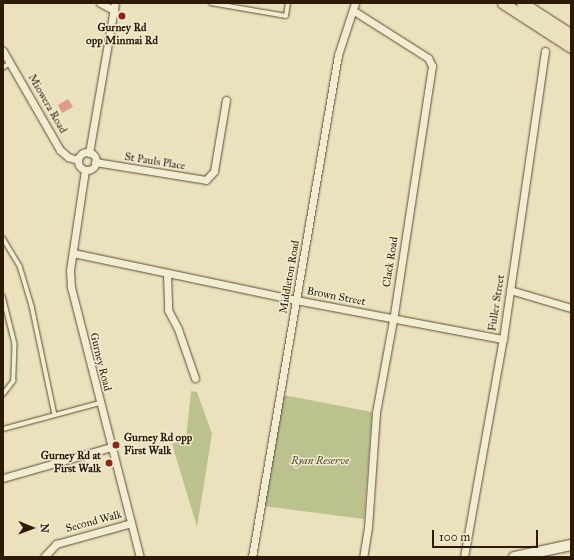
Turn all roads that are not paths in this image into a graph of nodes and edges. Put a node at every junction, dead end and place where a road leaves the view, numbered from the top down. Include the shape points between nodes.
1 (100, 3) edge
2 (211, 3) edge
3 (288, 3) edge
4 (355, 3) edge
5 (503, 3) edge
6 (522, 3) edge
7 (115, 7) edge
8 (354, 11) junction
9 (571, 35) edge
10 (571, 47) edge
11 (3, 51) edge
12 (545, 51) dead end
13 (10, 63) junction
14 (3, 68) edge
15 (226, 100) dead end
16 (89, 153) junction
17 (78, 160) junction
18 (95, 162) junction
19 (85, 170) junction
20 (3, 238) edge
21 (73, 253) junction
22 (167, 274) junction
23 (510, 290) junction
24 (3, 296) edge
25 (297, 301) junction
26 (571, 308) edge
27 (393, 320) junction
28 (503, 339) junction
29 (195, 378) dead end
30 (3, 395) edge
31 (100, 403) junction
32 (55, 415) junction
33 (3, 429) edge
34 (111, 447) junction
35 (3, 478) edge
36 (131, 523) junction
37 (571, 545) edge
38 (44, 557) edge
39 (140, 557) edge
40 (252, 557) edge
41 (363, 557) edge
42 (464, 557) edge
43 (517, 557) edge

1 - 7 street
2 - 3 lane via 286,16
4 - 8 street, Middleton Road
5 - 10 main road
6 - 9 main road
7 - 16 street
8 - 25 street, Middleton Road via 338,55
8 - 27 street, Clack Road via 428,58 432,66
11 - 13 street, Miowera Road
12 - 23 street, Fuller Street
13 - 14 lane
13 - 17 street, Miowera Road via 60,150 68,158
15 - 18 street, St Pauls Place via 212,181
16 - 17 street via 80,154
16 - 18 street via 95,157
17 - 19 street via 80,168
18 - 19 street via 91,169
19 - 21 street, Gurney Road
20 - 32 lane via 20,266 30,299
21 - 22 street, Brown Street via 108,258
21 - 31 street, Gurney Road via 71,287
22 - 25 street, Brown Street
22 - 29 street via 168,310 178,329
23 - 26 street
23 - 28 street, Fuller Street
24 - 30 lane via 15,344 14,381
25 - 27 street, Brown Street
25 - 40 street, Middleton Road
27 - 28 street, Brown Street
27 - 41 street, Clack Road via 376,412 368,527
28 - 42 street, Fuller Street
31 - 32 lane
31 - 34 street, Gurney Road
32 - 33 lane
34 - 35 street
34 - 36 street, Gurney Road
36 - 38 street, Second Walk via 56,544
36 - 39 street, Gurney Road
37 - 43 street

